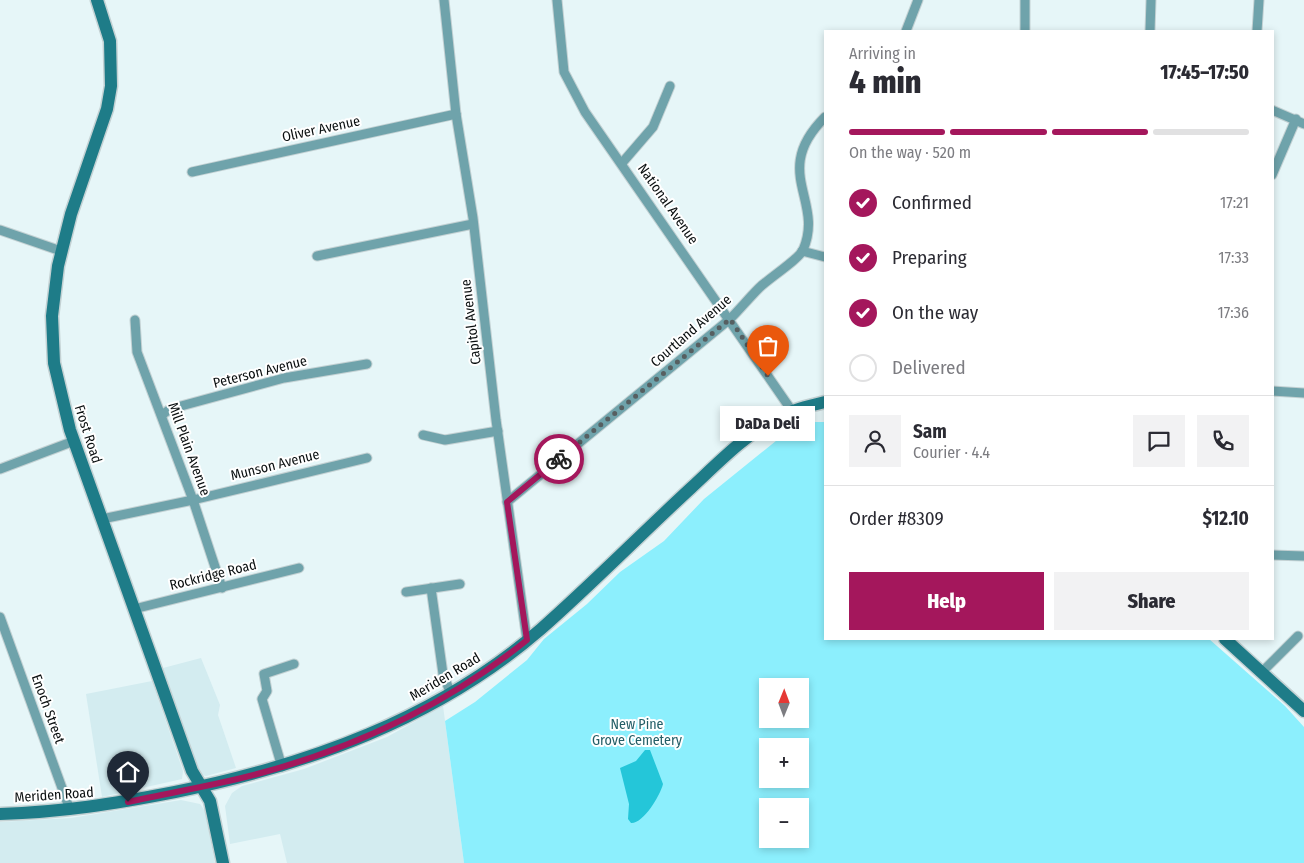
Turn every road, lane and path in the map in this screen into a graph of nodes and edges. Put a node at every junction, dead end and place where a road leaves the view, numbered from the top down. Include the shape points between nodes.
1 (97, 0) edge
2 (444, 0) edge
3 (556, 0) edge
4 (918, 0) edge
5 (1025, 0) edge
6 (1152, 0) edge
7 (1259, 0) edge
8 (906, 30) edge
9 (1025, 30) edge
10 (1150, 30) edge
11 (1257, 30) edge
12 (670, 86) dead end
13 (1274, 111) edge
14 (456, 114) junction
15 (824, 117) edge
16 (1296, 119) junction
17 (1304, 124) edge
18 (622, 162) junction
19 (1274, 170) edge
20 (192, 172) dead end
21 (473, 224) junction
22 (0, 230) edge
23 (61, 251) junction
24 (802, 251) junction
25 (317, 256) dead end
26 (824, 257) edge
27 (730, 319) junction
28 (135, 320) dead end
29 (367, 364) dead end
30 (1274, 391) edge
31 (1304, 393) edge
32 (824, 402) edge
33 (792, 411) junction
34 (162, 415) junction
35 (498, 431) junction
36 (423, 435) dead end
37 (74, 441) junction
38 (367, 458) dead end
39 (0, 469) edge
40 (193, 500) junction
41 (507, 502) junction
42 (102, 519) junction
43 (1274, 555) edge
44 (1304, 556) edge
45 (299, 568) dead end
46 (460, 584) dead end
47 (222, 588) junction
48 (431, 588) junction
49 (406, 592) dead end
50 (134, 609) junction
51 (0, 617) edge
52 (1298, 636) dead end
53 (527, 640) junction
54 (1227, 640) edge
55 (294, 664) dead end
56 (1262, 672) junction
57 (451, 694) junction
58 (1304, 710) edge
59 (282, 767) junction
60 (201, 786) junction
61 (70, 810) junction
62 (0, 814) edge
63 (223, 863) edge

1 - 23 main road, Frost Road via 110,41 110,95
2 - 14 street, Capitol Avenue
3 - 18 street, National Avenue via 564,72 585,112
4 - 8 street
5 - 9 street
6 - 10 street
7 - 11 street
12 - 18 street via 653,127
13 - 16 street
14 - 20 street, Oliver Avenue
14 - 21 street, Capitol Avenue
15 - 24 street via 814,127 802,150 798,172 809,222
16 - 17 street
16 - 19 street
18 - 27 street, National Avenue
21 - 25 street
21 - 35 street, Capitol Avenue
22 - 23 street
23 - 37 main road, Frost Road via 53,297 53,345 58,388
24 - 26 street
24 - 27 street, Courtland Avenue via 759,288
27 - 33 street, National Avenue
27 - 41 street, Courtland Avenue
28 - 34 street, Mill Plain Avenue via 137,352
29 - 34 street, Peterson Avenue via 284,378 170,409
30 - 31 street
32 - 33 main road, Meriden Road
33 - 53 main road, Meriden Road via 755,432 719,462
34 - 40 street, Mill Plain Avenue
35 - 36 street via 445,440
35 - 41 street, Capitol Avenue
37 - 39 street
37 - 42 main road, Frost Road
38 - 40 street, Munson Avenue
40 - 42 street, Munson Avenue
40 - 47 street, Mill Plain Avenue
41 - 53 street, Capitol Avenue
42 - 50 main road, Frost Road
43 - 44 street
45 - 47 street, Rockridge Road
46 - 48 street
47 - 50 street, Rockridge Road
48 - 49 street
48 - 57 street via 443,674
50 - 60 main road, Frost Road via 192,771
51 - 61 street, Enoch Street
52 - 56 street
53 - 57 main road, Meriden Road
54 - 56 main road
55 - 59 street via 264,674 267,691 262,700
56 - 58 main road
57 - 59 main road, Meriden Road via 372,733
59 - 60 main road, Meriden Road
60 - 61 main road, Meriden Road
60 - 63 main road, Frost Road via 212,804
61 - 62 main road, Meriden Road

